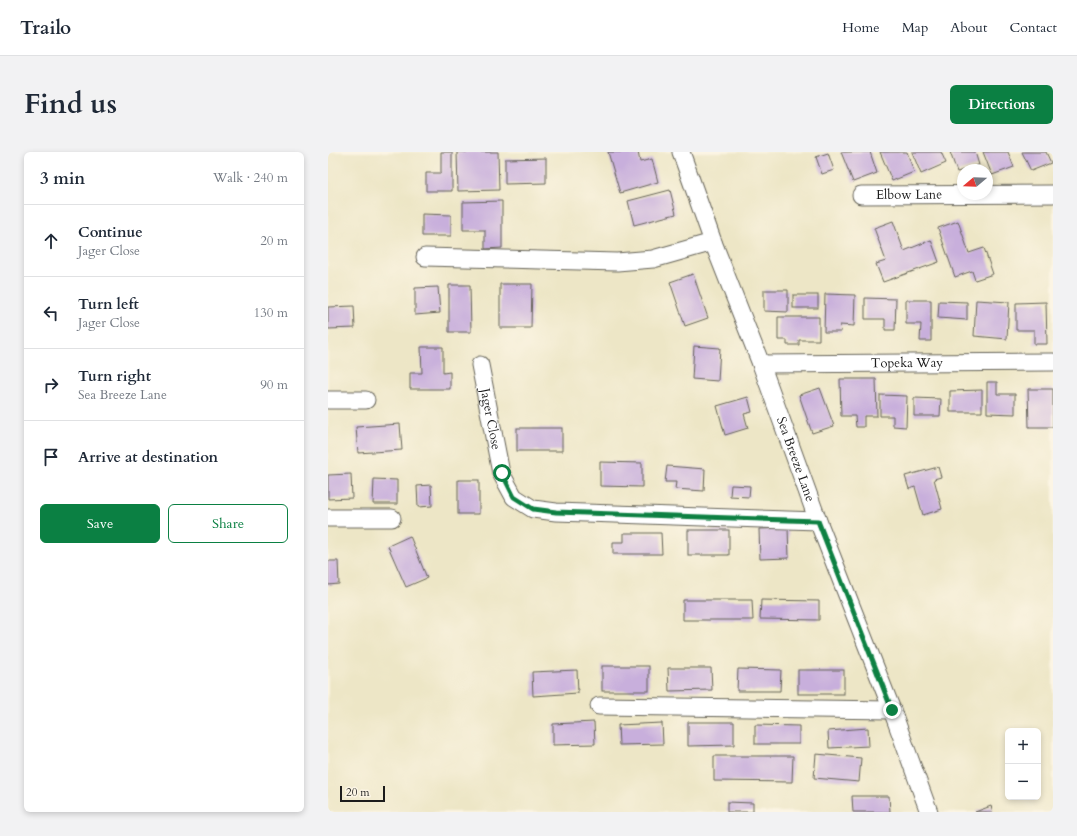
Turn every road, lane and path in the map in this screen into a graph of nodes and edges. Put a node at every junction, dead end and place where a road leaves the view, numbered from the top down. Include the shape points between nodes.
1 (681, 152) edge
2 (1053, 194) edge
3 (861, 195) dead end
4 (713, 242) junction
5 (426, 256) dead end
6 (1053, 362) edge
7 (761, 364) junction
8 (480, 365) dead end
9 (328, 400) edge
10 (366, 400) dead end
11 (328, 518) edge
12 (392, 518) dead end
13 (818, 521) junction
14 (599, 706) dead end
15 (892, 710) junction
16 (928, 812) edge

1 - 4 street, Sea Breeze Lane
2 - 3 street, Elbow Lane
4 - 5 street via 653,259 617,262
4 - 7 street, Sea Breeze Lane
6 - 7 street, Topeka Way
7 - 13 street, Sea Breeze Lane
8 - 13 street, Jager Close via 502,473 514,497 533,509 556,512
9 - 10 street
11 - 12 street
13 - 15 street, Sea Breeze Lane
14 - 15 street
15 - 16 street, Sea Breeze Lane

